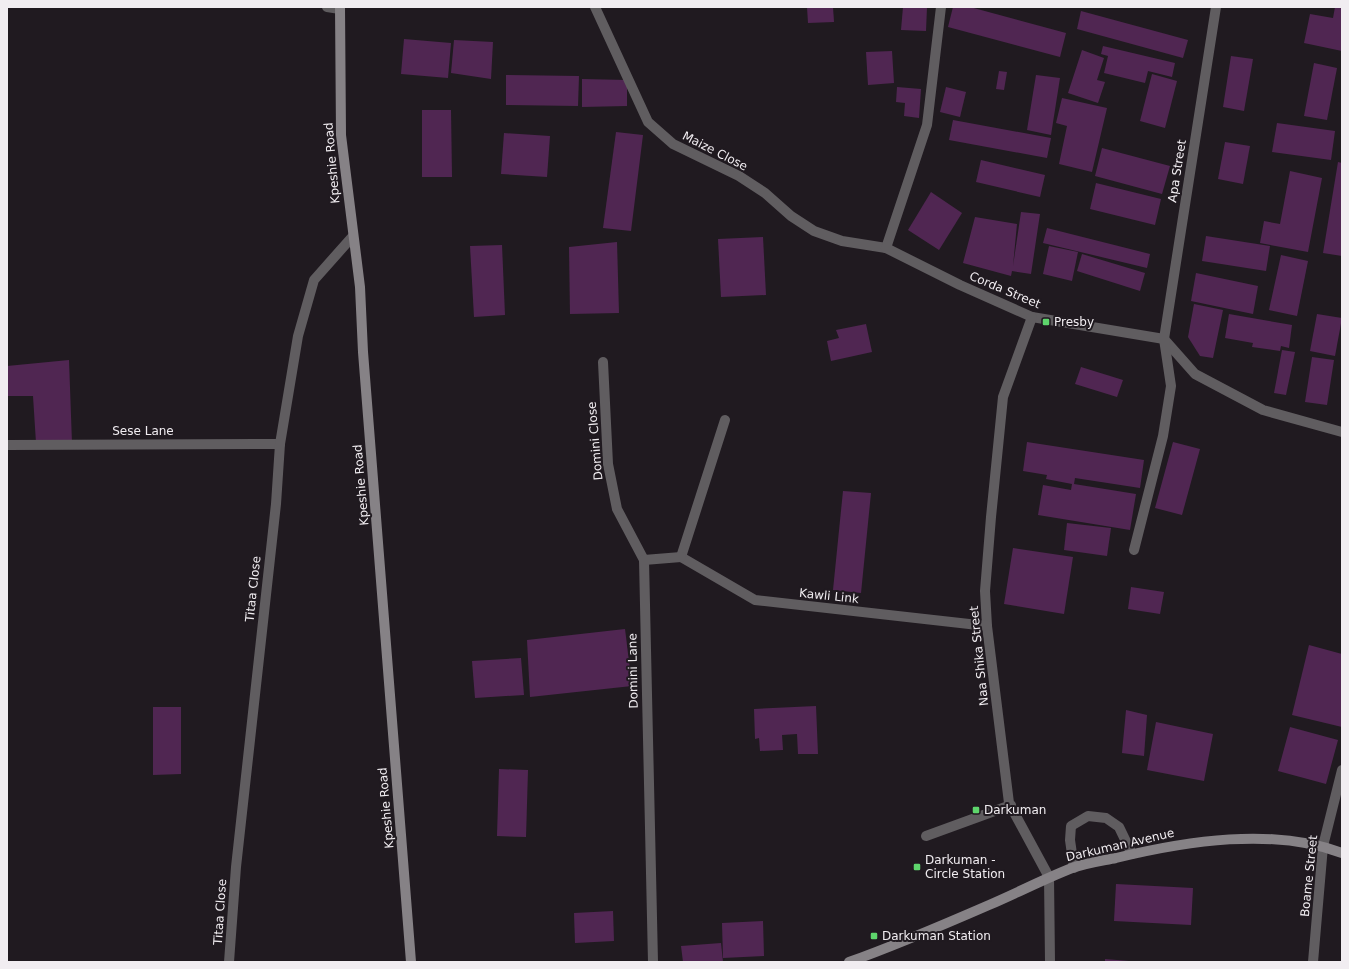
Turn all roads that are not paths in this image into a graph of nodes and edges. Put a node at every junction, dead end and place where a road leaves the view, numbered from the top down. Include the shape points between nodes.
1 (327, 7) edge
2 (595, 7) edge
3 (941, 7) edge
4 (1216, 7) edge
5 (340, 8) edge
6 (353, 236) junction
7 (886, 248) junction
8 (1032, 317) junction
9 (1164, 339) junction
10 (603, 362) dead end
11 (725, 420) dead end
12 (1342, 432) edge
13 (7, 444) edge
14 (280, 444) junction
15 (1134, 550) dead end
16 (681, 557) junction
17 (644, 560) junction
18 (986, 626) junction
19 (1342, 770) edge
20 (1011, 805) junction
21 (926, 836) dead end
22 (1323, 846) junction
23 (1342, 853) edge
24 (1132, 854) junction
25 (1074, 868) junction
26 (1049, 877) junction
27 (229, 962) edge
28 (411, 962) edge
29 (654, 962) edge
30 (849, 962) edge
31 (1050, 962) edge
32 (1314, 962) edge

1 - 5 street
2 - 7 street, Maize Close via 648,122 673,144 739,176 814,231 842,241
3 - 7 street via 926,125
4 - 9 street, Apa Street
5 - 6 street, Kpeshie Road via 341,135
6 - 14 street, Titaa Close via 314,280 298,336
6 - 28 street, Kpeshie Road via 360,287
7 - 8 street, Corda Street
8 - 9 street, Corda Street
8 - 18 street, Naa Shika Street via 1003,397 990,532
9 - 12 street via 1195,374 1249,403 1263,410
9 - 15 street, Apa Street via 1171,386 1163,436
10 - 17 street, Domini Close via 608,464 617,509
11 - 16 street
13 - 14 street, Sese Lane
14 - 27 street, Titaa Close via 276,504 236,867
16 - 17 street
16 - 18 street, Kawli Link via 755,600
17 - 29 street, Domini Lane
18 - 20 street, Naa Shika Street
19 - 22 street, Boame Street
20 - 21 street
20 - 26 street, Naa Shika Street
22 - 23 street, Darkuman Avenue
22 - 24 street, Darkuman Avenue via 1283,839 1233,840 1176,844
22 - 32 street, Boame Street
24 - 25 street, Darkuman Avenue
24 - 25 street via 1119,827 1106,818 1088,816 1071,826
25 - 26 street, Darkuman Avenue
26 - 30 street, Darkuman Avenue via 913,939
26 - 31 street, Naa Shika Street

